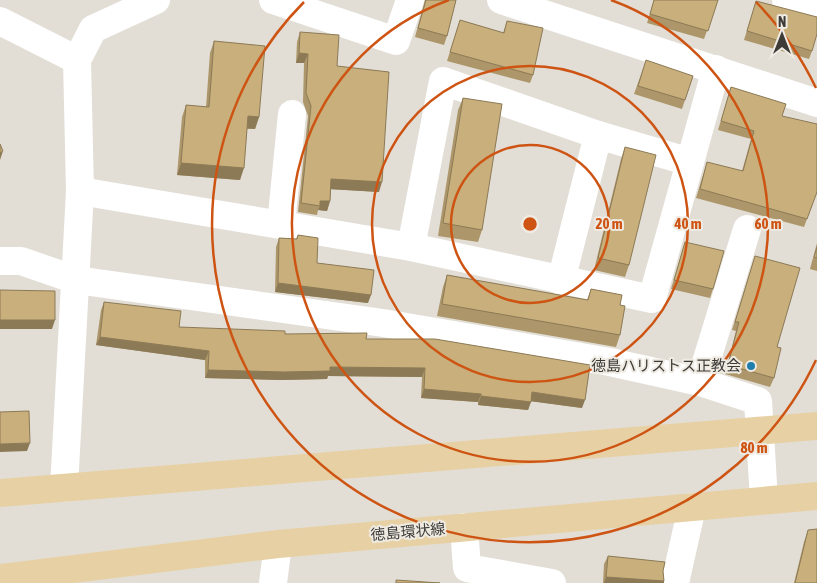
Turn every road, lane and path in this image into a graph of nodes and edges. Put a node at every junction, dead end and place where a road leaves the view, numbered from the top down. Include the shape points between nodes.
1 (156, 0) edge
2 (273, 0) edge
3 (410, 0) edge
4 (786, 0) edge
5 (506, 1) edge
6 (120, 8) edge
7 (817, 11) edge
8 (0, 21) edge
9 (77, 60) junction
10 (716, 69) junction
11 (817, 103) edge
12 (292, 114) dead end
13 (598, 135) junction
14 (690, 162) junction
15 (80, 191) junction
16 (281, 225) junction
17 (747, 228) dead end
18 (411, 246) junction
19 (0, 261) edge
20 (76, 280) junction
21 (561, 281) junction
22 (700, 382) junction
23 (817, 426) edge
24 (760, 430) junction
25 (64, 488) junction
26 (0, 493) edge
27 (817, 496) edge
28 (764, 500) junction
29 (692, 507) junction
30 (464, 527) junction
31 (278, 544) junction
32 (48, 577) edge
33 (0, 578) edge
34 (273, 583) edge
35 (552, 583) edge
36 (675, 583) edge

1 - 6 street
2 - 3 street via 396,42
4 - 7 street
5 - 10 street
6 - 9 street via 93,29
8 - 9 street
9 - 15 street
10 - 11 street
10 - 14 street
12 - 16 street
13 - 14 street
13 - 18 street via 442,81
13 - 21 street
14 - 21 street via 652,299
15 - 16 street
15 - 20 street
16 - 18 street
17 - 22 street
18 - 21 street
19 - 20 street via 21,261
20 - 22 street via 383,323 610,362
20 - 25 street
22 - 24 street via 758,401
23 - 24 main road
24 - 25 main road
24 - 28 street
25 - 26 main road
27 - 28 main road, 徳島環状線
28 - 29 main road, 徳島環状線
29 - 30 main road, 徳島環状線
29 - 36 street
30 - 31 main road, 徳島環状線
30 - 35 street via 467,568
31 - 32 main road, 徳島環状線
31 - 34 street
32 - 33 main road, 徳島環状線

